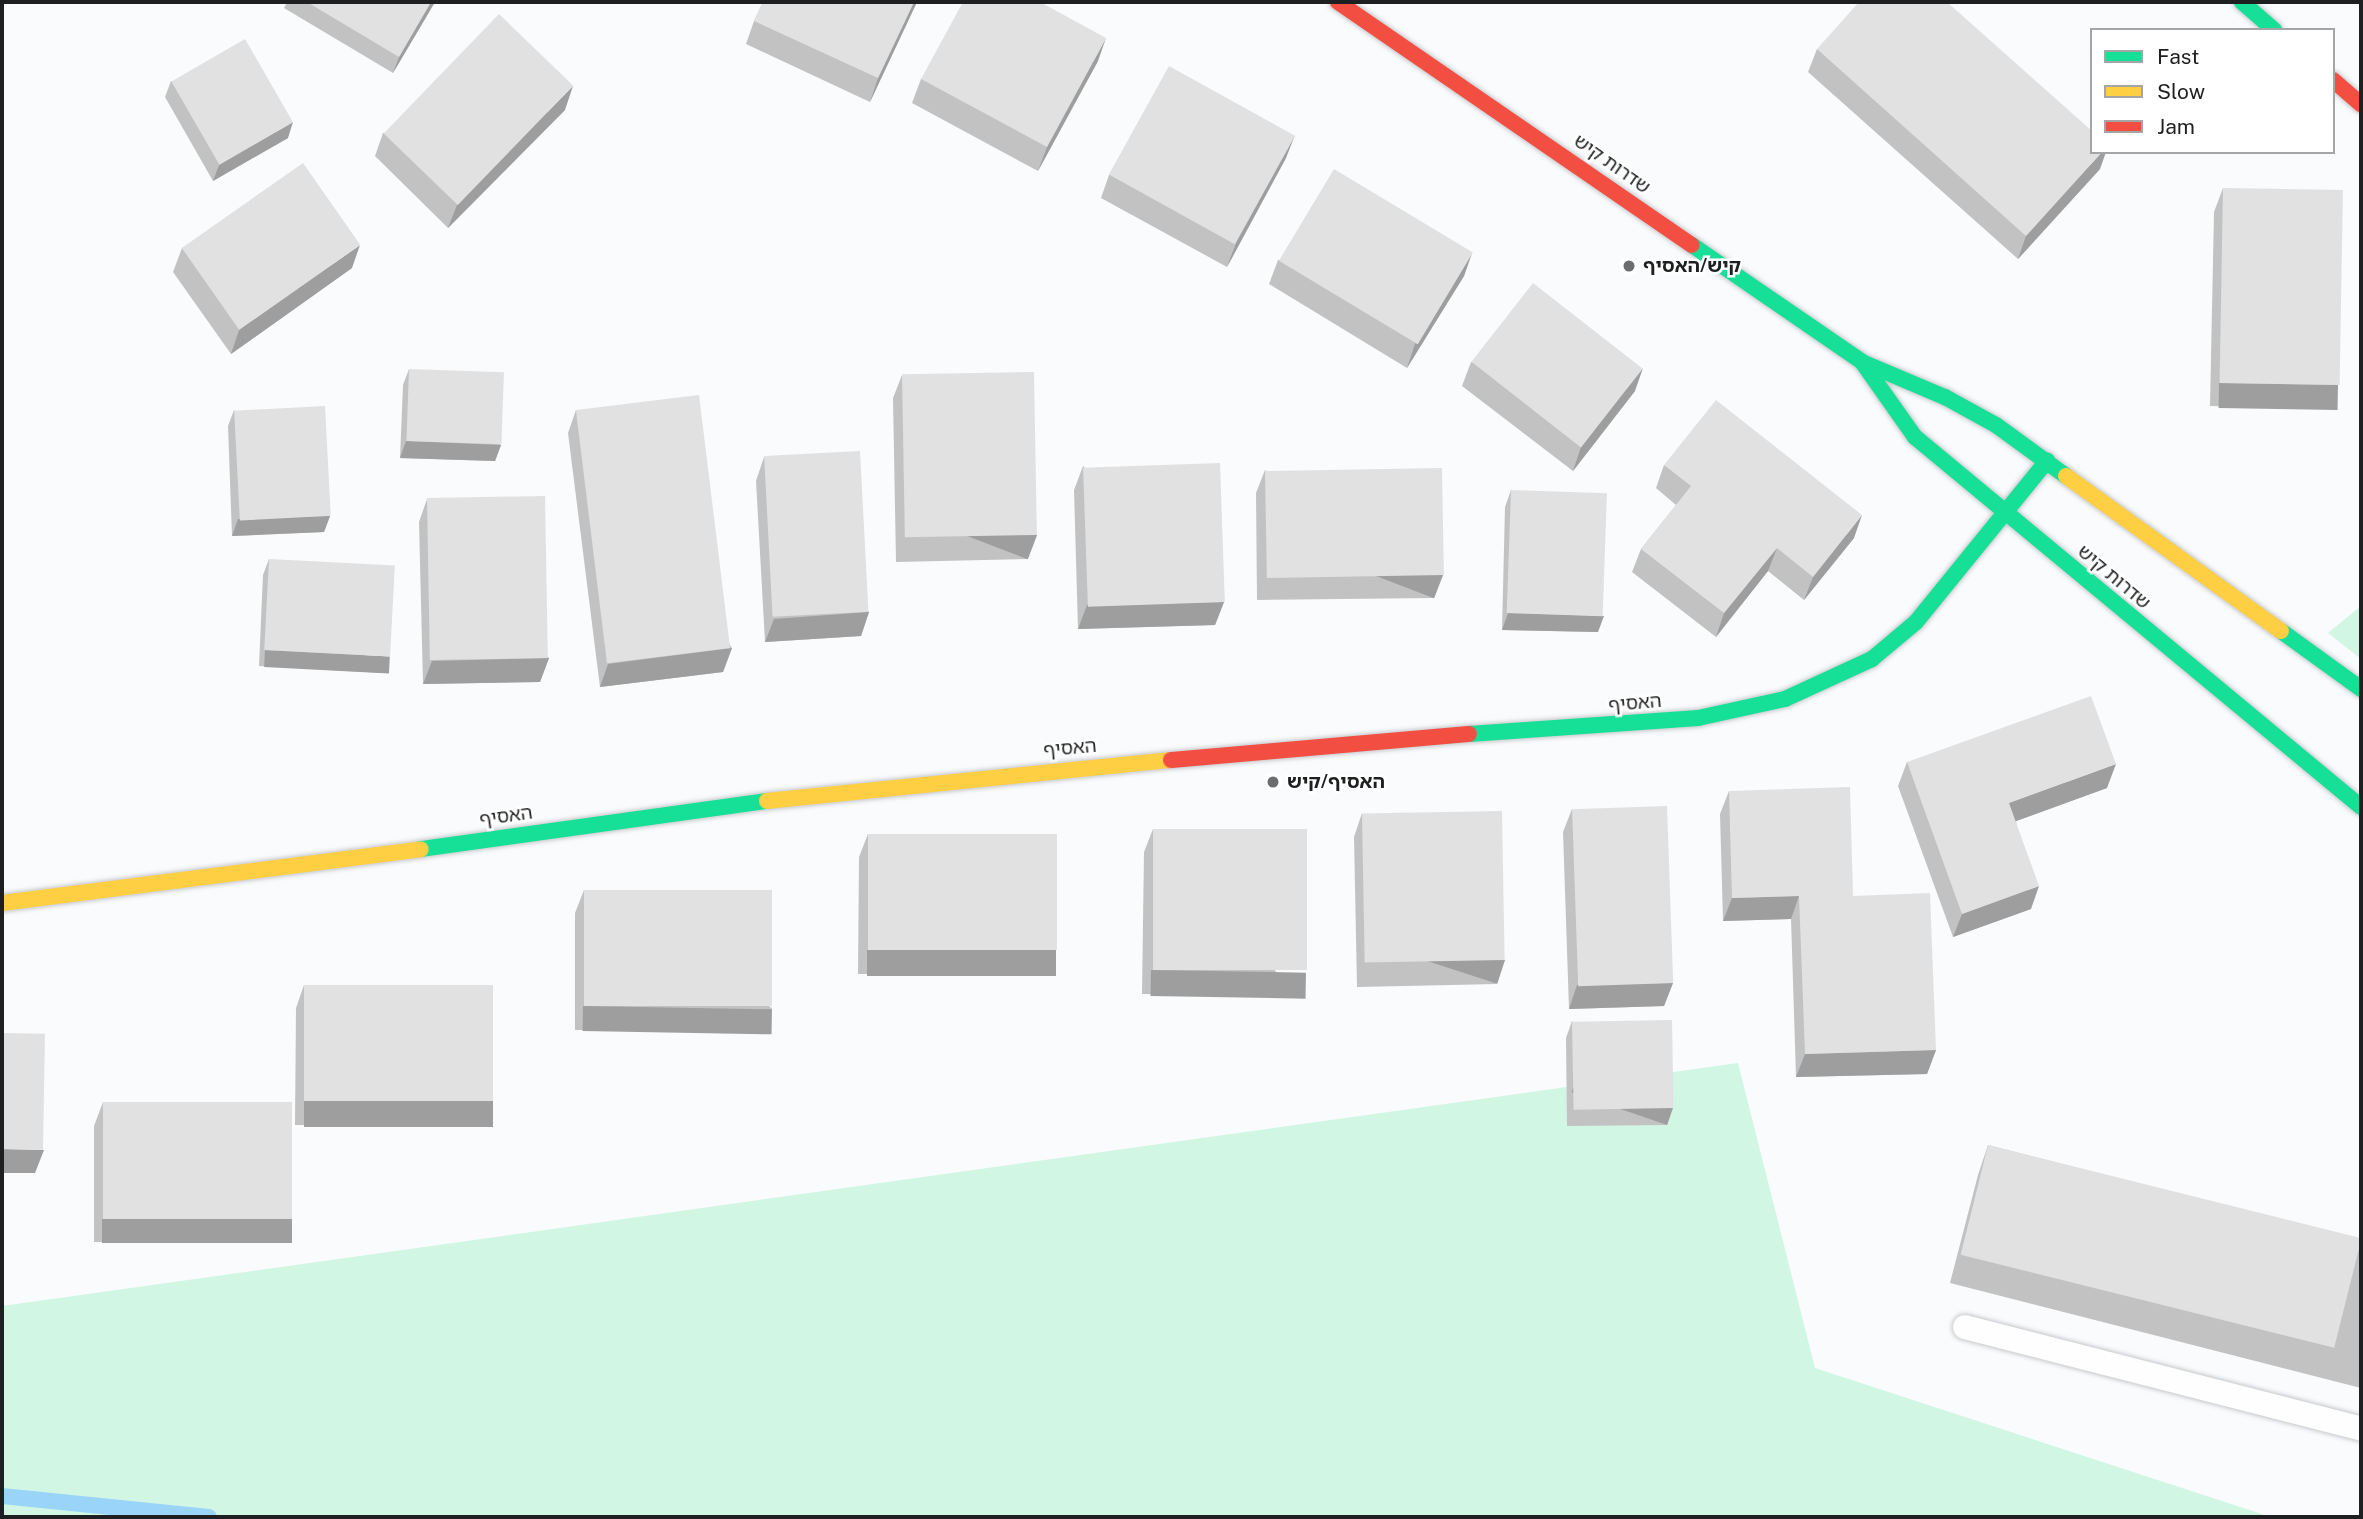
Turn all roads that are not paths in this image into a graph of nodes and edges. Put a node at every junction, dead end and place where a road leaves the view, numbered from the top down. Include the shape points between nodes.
1 (1338, 2) edge
2 (2242, 2) edge
3 (2272, 28) edge
4 (2335, 82) edge
5 (2361, 104) edge
6 (1862, 362) junction
7 (2047, 461) junction
8 (2003, 512) junction
9 (2361, 689) edge
10 (2361, 806) edge
11 (2, 904) edge
12 (1965, 1327) dead end
13 (2361, 1429) edge

1 - 6 street, שדרות קיש
2 - 3 street
4 - 5 street
6 - 7 street, שדרות קיש via 1945,397
6 - 8 street, שדרות קיש via 1915,437
7 - 8 street, האסיף
7 - 9 street, שדרות קיש
8 - 10 street, שדרות קיש
8 - 11 street, האסיף via 1916,622 1872,659 1785,699 1698,719 1345,743 822,793
12 - 13 lane

